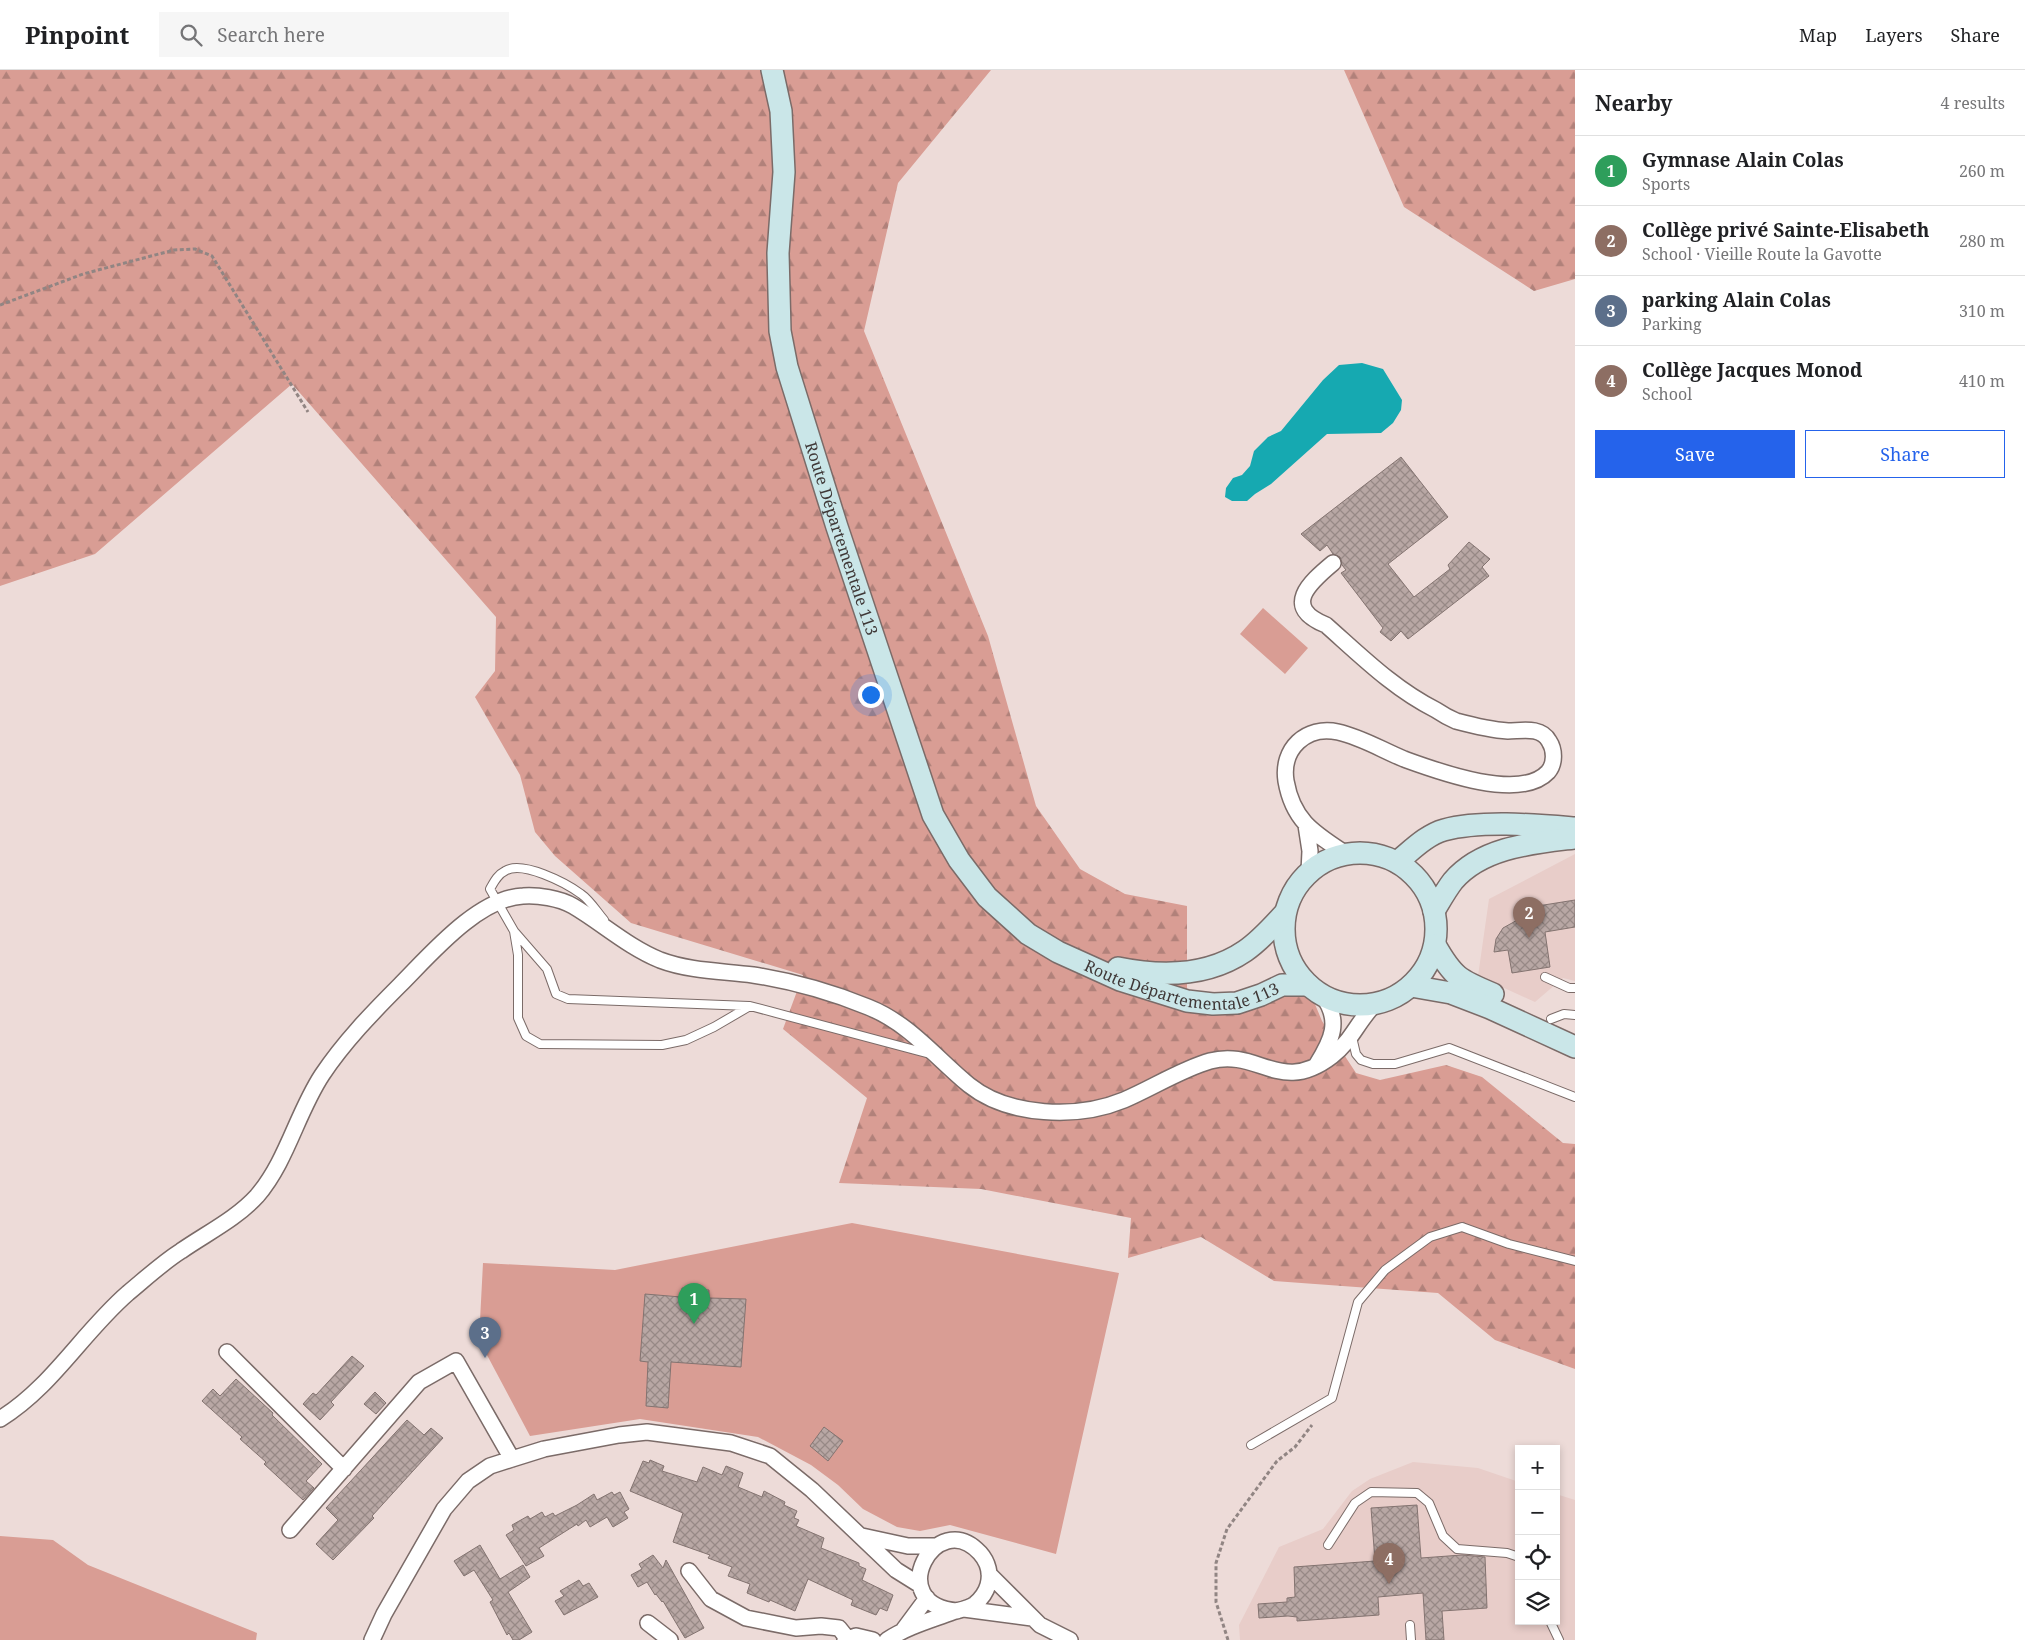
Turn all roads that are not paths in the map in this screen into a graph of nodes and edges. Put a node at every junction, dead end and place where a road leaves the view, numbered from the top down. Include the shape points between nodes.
1 (772, 70) edge
2 (1333, 563) dead end
3 (1306, 825) junction
4 (1575, 828) edge
5 (1575, 838) edge
6 (1346, 854) junction
7 (1397, 862) junction
8 (1309, 872) junction
9 (498, 903) junction
10 (1434, 911) junction
11 (1285, 914) junction
12 (514, 932) junction
13 (618, 937) junction
14 (1435, 945) junction
15 (1058, 952) junction
16 (1545, 977) dead end
17 (1411, 986) junction
18 (1575, 988) edge
19 (1316, 991) junction
20 (1375, 1004) junction
21 (750, 1006) junction
22 (1575, 1015) edge
23 (1551, 1019) junction
24 (1575, 1031) edge
25 (1352, 1037) junction
26 (1575, 1047) edge
27 (938, 1056) junction
28 (1316, 1066) junction
29 (1575, 1097) edge
30 (1575, 1261) edge
31 (227, 1352) dead end
32 (0, 1419) edge
33 (1251, 1445) dead end
34 (512, 1459) junction
35 (344, 1469) junction
36 (290, 1530) dead end
37 (861, 1535) junction
38 (1328, 1545) dead end
39 (936, 1546) junction
40 (1515, 1556) edge
41 (689, 1571) dead end
42 (989, 1574) junction
43 (924, 1592) junction
44 (961, 1610) junction
45 (1036, 1622) junction
46 (648, 1623) dead end
47 (1410, 1625) dead end
48 (1552, 1625) edge
49 (904, 1629) junction
50 (846, 1639) edge
51 (372, 1640) edge
52 (670, 1640) edge
53 (872, 1640) edge
54 (887, 1640) edge
55 (1036, 1640) edge
56 (1070, 1640) edge
57 (1411, 1640) edge
58 (1559, 1640) edge

1 - 15 main road, Route Départementale 113 via 781,110 784,172 778,253 780,331 786,367 837,527 933,815 959,860 987,897 1028,934
2 - 3 street via 1311,581 1303,596 1305,608 1314,620 1326,625 1412,698 1456,720 1508,731 1540,732 1549,740 1553,753 1552,767 1541,779 1519,785 1489,784 1404,758 1343,733 1314,732 1299,741 1286,757 1288,796
3 - 6 street
3 - 8 street
4 - 7 main road via 1482,825 1443,830
5 - 10 main road via 1541,842 1484,856 1453,881
6 - 7 main road via 1372,854
6 - 8 main road
7 - 10 main road via 1421,883
8 - 11 main road via 1293,891
9 - 12 lane
9 - 13 street via 519,896 570,904
9 - 13 lane via 490,889 495,879 506,870 526,869 545,874 582,894
9 - 32 street via 449,935 362,1024 321,1076 274,1174 257,1196 241,1212 175,1254 108,1310 43,1386
10 - 14 main road
11 - 15 main road, Route Départementale 113 via 1246,951 1198,972 1138,972
11 - 19 main road via 1283,933 1287,952 1295,970
12 - 21 lane via 546,969 556,994 568,999
12 - 21 lane via 518,955 518,1018 526,1036 540,1044 662,1045 686,1040
13 - 27 street via 672,964 782,980 873,1009 910,1030
14 - 17 main road via 1426,967
14 - 23 main road via 1448,968 1467,984
15 - 19 main road, Route Départementale 113 via 1120,980 1187,1001 1237,1002 1282,985
16 - 18 lane
17 - 20 main road via 1394,998
17 - 26 main road via 1451,993
19 - 20 main road via 1340,1003
19 - 28 street via 1331,1006 1333,1015 1326,1050
20 - 25 street via 1359,1021
21 - 27 lane
22 - 23 lane via 1564,1014
23 - 24 main road
25 - 28 street via 1332,1057
25 - 29 lane via 1356,1054 1373,1064 1395,1064 1449,1048
27 - 28 street via 972,1088 996,1102 1022,1110 1054,1111 1085,1110 1118,1102 1213,1061 1237,1059 1286,1074
30 - 33 lane via 1509,1244 1462,1226 1430,1237 1385,1270 1358,1302 1332,1398
31 - 35 street
34 - 35 street via 456,1361 418,1382
34 - 37 street via 544,1449 647,1432 731,1443 770,1456
34 - 51 street via 490,1466 468,1481 444,1509
35 - 36 street
37 - 39 street via 908,1546
37 - 43 street
38 - 40 lane via 1355,1503 1371,1492 1417,1493 1430,1503 1443,1536 1457,1549
39 - 42 street via 956,1541 975,1548 987,1564
39 - 43 street via 927,1554 919,1574
41 - 50 street via 711,1599 746,1618 796,1628 839,1628
42 - 44 street via 983,1596
42 - 45 street
43 - 44 street via 935,1605 946,1610
43 - 49 street
44 - 45 street
44 - 49 street
45 - 55 street
45 - 56 street
46 - 52 street
47 - 57 lane
48 - 58 lane
49 - 54 street
50 - 53 street via 856,1636

